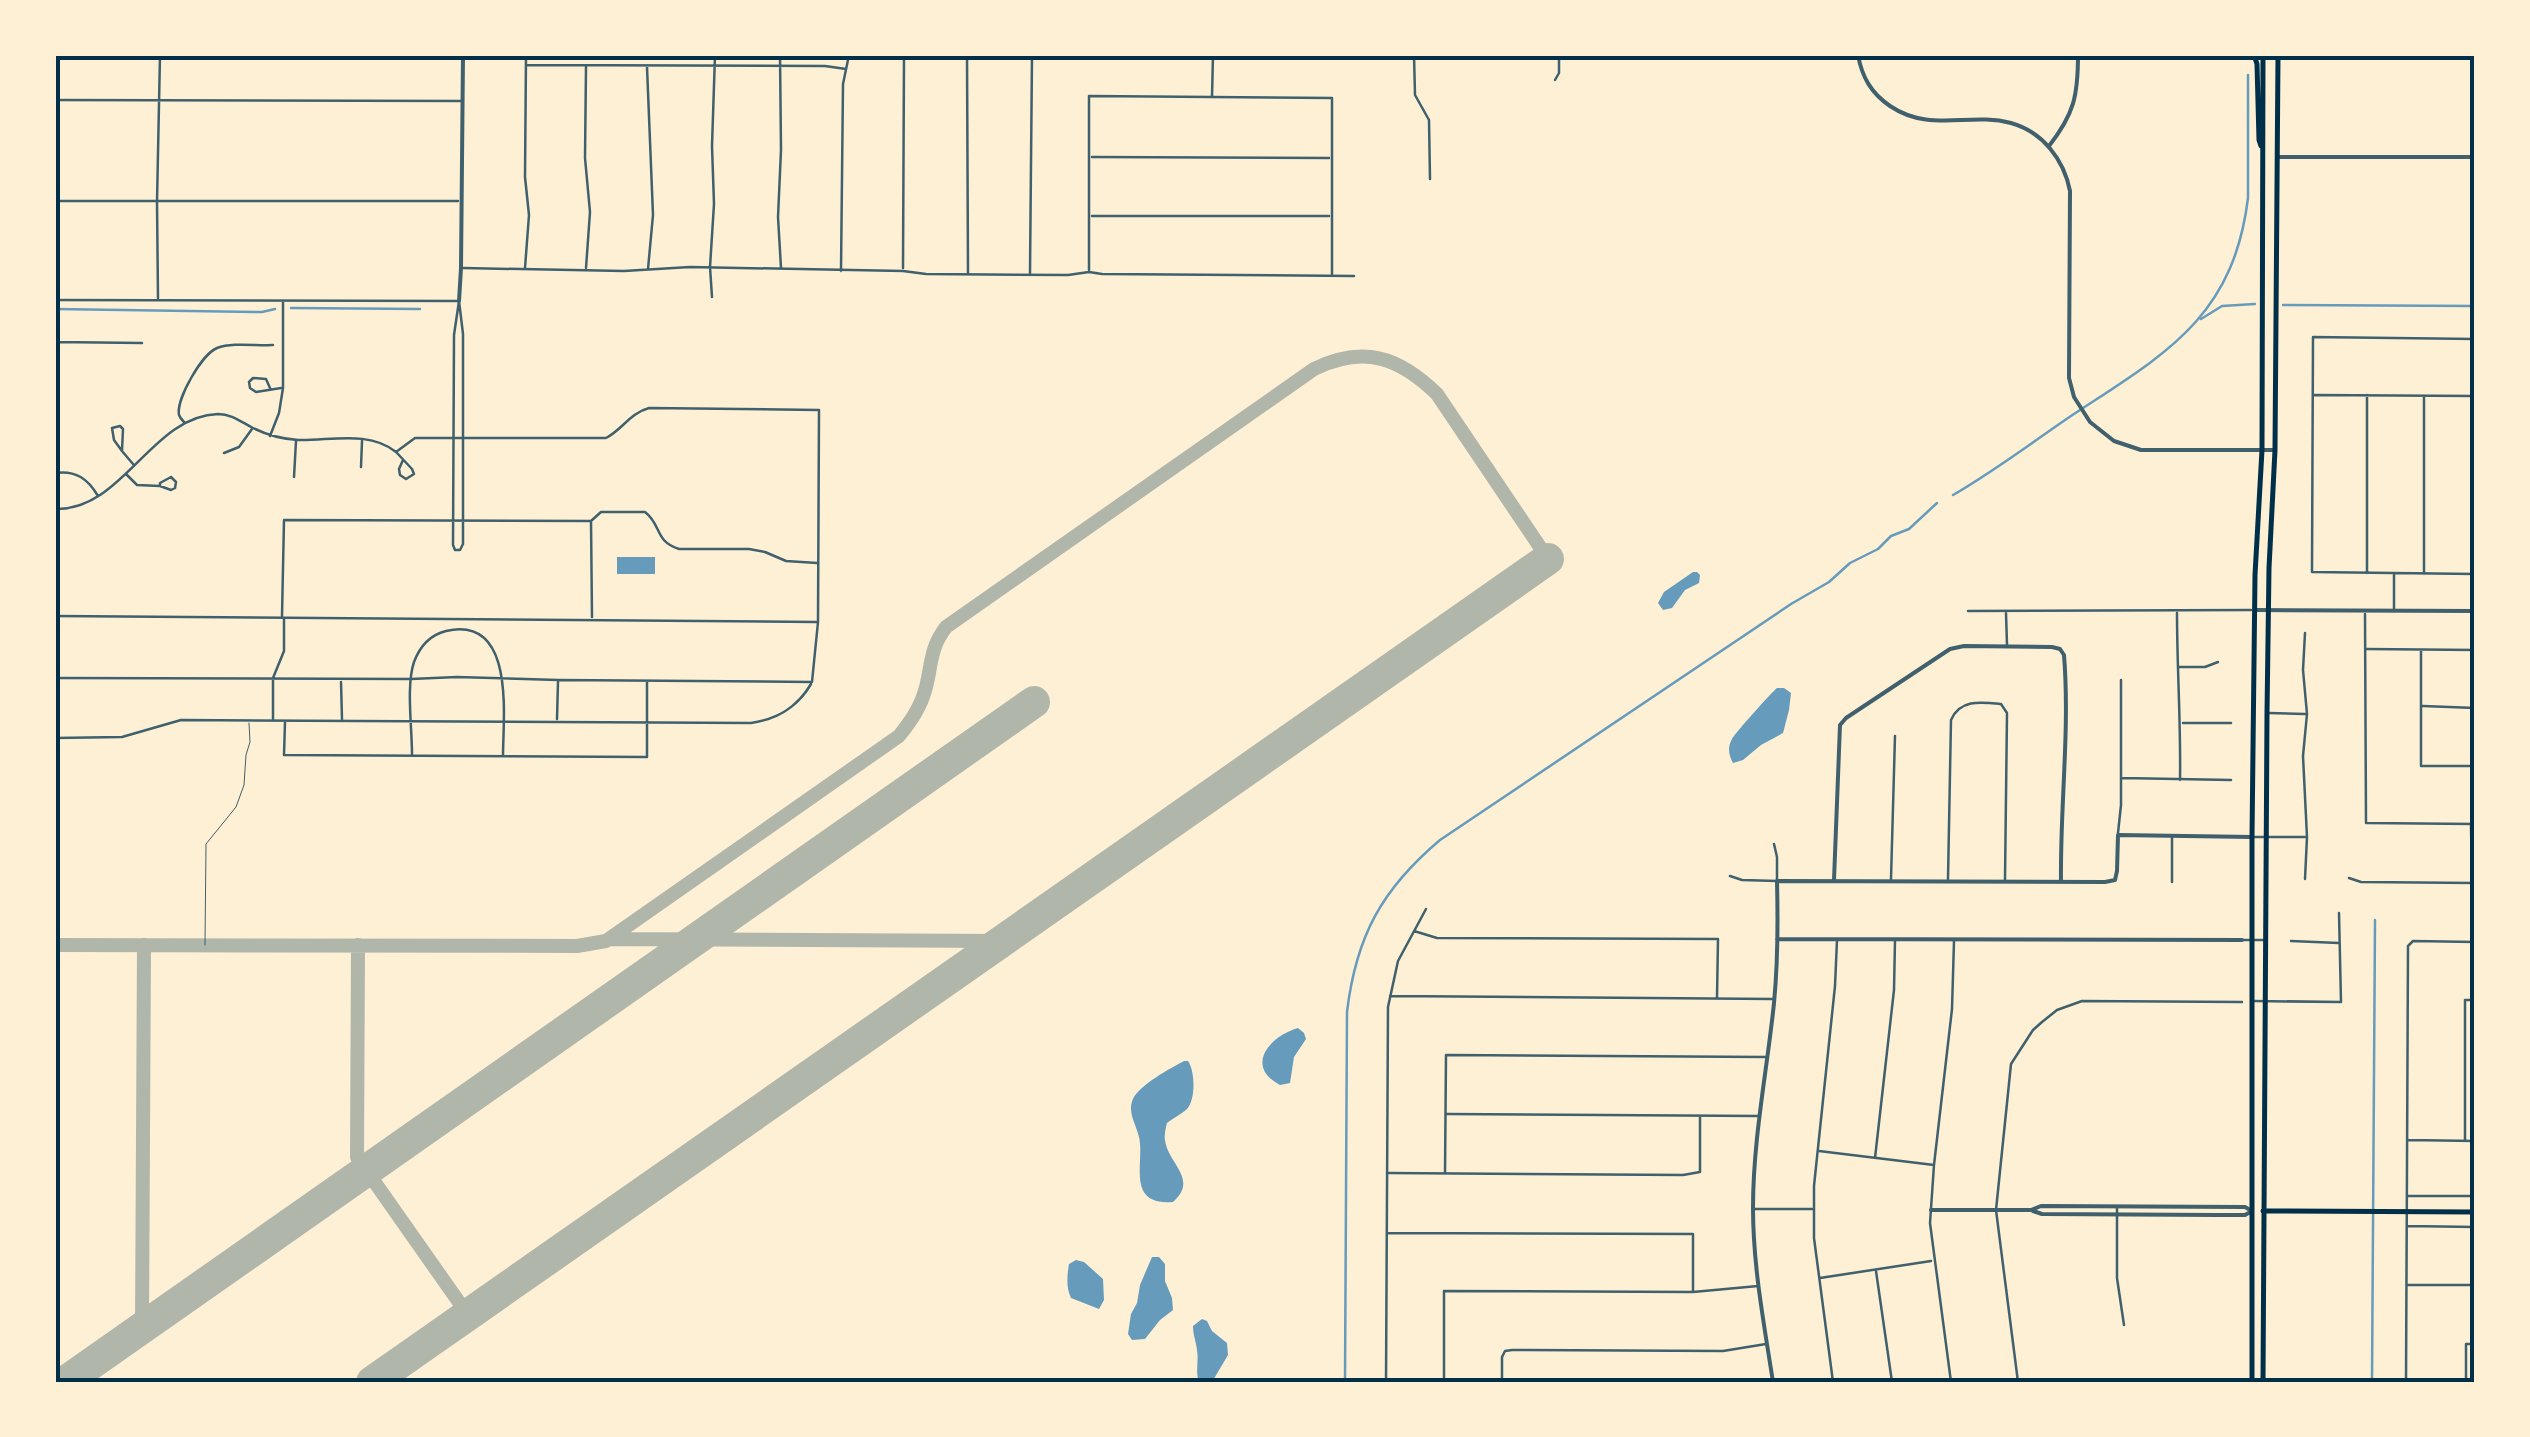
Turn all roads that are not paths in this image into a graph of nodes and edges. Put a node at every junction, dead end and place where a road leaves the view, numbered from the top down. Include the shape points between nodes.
1 (160, 55) edge
2 (463, 55) edge
3 (526, 55) edge
4 (715, 55) edge
5 (780, 55) edge
6 (849, 55) edge
7 (904, 55) edge
8 (967, 55) edge
9 (1032, 55) edge
10 (1212, 55) edge
11 (1414, 55) edge
12 (1559, 55) edge
13 (1858, 55) edge
14 (2078, 55) edge
15 (2254, 55) edge
16 (2263, 55) edge
17 (2278, 55) edge
18 (526, 65) junction
19 (586, 65) junction
20 (647, 66) junction
21 (715, 66) junction
22 (780, 66) junction
23 (846, 69) junction
24 (1555, 80) dead end
25 (1212, 97) junction
26 (55, 100) edge
27 (159, 100) junction
28 (462, 101) junction
29 (2049, 146) junction
30 (2262, 150) junction
31 (2475, 156) edge
32 (1090, 157) junction
33 (2277, 157) junction
34 (1332, 158) junction
35 (1430, 178) dead end
36 (55, 201) edge
37 (461, 201) junction
38 (157, 202) junction
39 (1090, 216) junction
40 (1332, 216) junction
41 (462, 268) junction
42 (710, 268) junction
43 (525, 269) junction
44 (586, 270) junction
45 (648, 270) junction
46 (780, 270) junction
47 (841, 271) junction
48 (903, 271) junction
49 (1089, 272) junction
50 (968, 274) junction
51 (1030, 274) junction
52 (1332, 275) junction
53 (1354, 276) dead end
54 (712, 297) dead end
55 (55, 300) edge
56 (158, 300) junction
57 (282, 301) junction
58 (459, 301) junction
59 (55, 320) edge
60 (2475, 339) edge
61 (55, 343) edge
62 (142, 343) dead end
63 (273, 346) dead end
64 (55, 383) edge
65 (270, 388) dead end
66 (283, 388) junction
67 (2312, 395) junction
68 (2366, 395) junction
69 (2424, 396) junction
70 (2475, 396) edge
71 (55, 404) edge
72 (184, 424) junction
73 (252, 428) junction
74 (270, 436) junction
75 (454, 438) junction
76 (463, 438) junction
77 (362, 439) junction
78 (296, 440) junction
79 (2262, 450) junction
80 (2275, 450) junction
81 (122, 451) dead end
82 (396, 452) junction
83 (224, 453) dead end
84 (403, 460) dead end
85 (134, 465) junction
86 (361, 467) dead end
87 (125, 473) junction
88 (55, 474) edge
89 (294, 476) dead end
90 (160, 486) dead end
91 (99, 498) junction
92 (55, 509) edge
93 (452, 520) junction
94 (463, 520) junction
95 (591, 521) junction
96 (818, 562) junction
97 (2367, 573) junction
98 (2394, 573) junction
99 (2424, 574) junction
100 (2475, 574) edge
101 (2255, 610) junction
102 (2268, 610) junction
103 (2365, 610) junction
104 (1968, 611) dead end
105 (2006, 611) junction
106 (2394, 611) junction
107 (2475, 611) edge
108 (2177, 612) junction
109 (55, 616) edge
110 (283, 617) junction
111 (458, 618) junction
112 (592, 619) junction
113 (818, 622) junction
114 (458, 630) junction
115 (2305, 633) dead end
116 (2007, 647) junction
117 (2366, 649) junction
118 (2421, 650) junction
119 (2475, 650) edge
120 (2218, 662) dead end
121 (2177, 667) junction
122 (55, 678) edge
123 (273, 678) junction
124 (502, 678) junction
125 (342, 679) junction
126 (411, 679) junction
127 (558, 680) junction
128 (647, 680) junction
129 (2121, 680) dead end
130 (812, 682) junction
131 (2421, 706) junction
132 (2475, 708) edge
133 (2267, 713) junction
134 (2307, 714) junction
135 (250, 720) junction
136 (273, 720) junction
137 (284, 720) junction
138 (342, 720) junction
139 (412, 721) junction
140 (503, 722) junction
141 (557, 722) junction
142 (647, 722) junction
143 (2181, 723) junction
144 (2231, 723) dead end
145 (1895, 736) dead end
146 (55, 738) edge
147 (412, 756) junction
148 (503, 756) junction
149 (2475, 766) edge
150 (2120, 778) junction
151 (2180, 780) junction
152 (2232, 780) dead end
153 (2473, 824) edge
154 (2118, 835) junction
155 (2172, 835) junction
156 (2266, 836) junction
157 (2252, 837) junction
158 (2306, 837) junction
159 (1774, 844) dead end
160 (1730, 876) dead end
161 (2349, 878) dead end
162 (2304, 879) dead end
163 (1777, 880) junction
164 (1834, 880) junction
165 (1892, 881) junction
166 (1948, 881) junction
167 (2004, 881) junction
168 (2060, 881) junction
169 (2172, 882) dead end
170 (2473, 883) edge
171 (1426, 908) dead end
172 (2338, 913) dead end
173 (1412, 931) junction
174 (1837, 938) junction
175 (1895, 938) junction
176 (1777, 939) junction
177 (1954, 939) junction
178 (2242, 940) joint
179 (2253, 940) junction
180 (2265, 940) junction
181 (2291, 941) dead end
182 (2339, 942) junction
183 (2475, 942) edge
184 (205, 946) dead end
185 (1389, 996) junction
186 (1717, 998) junction
187 (1774, 999) junction
188 (2475, 1000) edge
189 (2253, 1001) junction
190 (2242, 1002) dead end
191 (2264, 1002) junction
192 (1768, 1057) junction
193 (2252, 1084) junction
194 (2252, 1096) junction
195 (2264, 1100) junction
196 (1445, 1114) junction
197 (1700, 1116) junction
198 (1760, 1116) junction
199 (2406, 1140) junction
200 (2465, 1141) junction
201 (2475, 1141) edge
202 (1818, 1151) junction
203 (1876, 1158) junction
204 (1934, 1165) junction
205 (1388, 1173) junction
206 (1444, 1173) junction
207 (2407, 1196) junction
208 (2475, 1196) edge
209 (2116, 1206) junction
210 (1814, 1208) junction
211 (1753, 1209) junction
212 (1931, 1210) junction
213 (1996, 1210) junction
214 (2031, 1210) junction
215 (2252, 1211) junction
216 (2264, 1211) junction
217 (2407, 1212) junction
218 (2475, 1212) edge
219 (2116, 1214) junction
220 (2406, 1226) junction
221 (2475, 1226) edge
222 (1387, 1233) junction
223 (1934, 1261) junction
224 (1875, 1270) junction
225 (1818, 1278) junction
226 (2406, 1284) junction
227 (1759, 1285) junction
228 (2475, 1285) edge
229 (1693, 1292) junction
230 (2124, 1325) dead end
231 (1767, 1344) junction
232 (2475, 1344) edge
233 (2252, 1372) junction
234 (2263, 1372) junction
235 (1386, 1382) edge
236 (1444, 1382) edge
237 (1502, 1382) edge
238 (1773, 1382) edge
239 (1833, 1382) edge
240 (1892, 1382) edge
241 (1951, 1382) edge
242 (2018, 1382) edge
243 (2252, 1382) edge
244 (2263, 1382) edge
245 (2406, 1382) edge
246 (2466, 1382) edge

1 - 27 street
2 - 28 street
3 - 18 street
4 - 21 street
5 - 22 street
6 - 23 street
7 - 48 street
8 - 50 street
9 - 51 street
10 - 25 street
11 - 35 street via 1414,90 1429,120
12 - 24 street
13 - 29 street via 1874,92 1900,113 1927,121 2013,124
14 - 29 street via 2074,108
15 - 30 main road
16 - 30 main road
17 - 33 main road
18 - 19 street
18 - 43 street
19 - 20 street
19 - 44 street
20 - 21 street
20 - 45 street via 653,215
21 - 22 street
21 - 42 street
22 - 23 street
22 - 46 street
23 - 47 street
25 - 32 street via 1089,96
25 - 34 street via 1332,98
26 - 27 street
27 - 28 street
27 - 38 street
28 - 37 street
29 - 79 street via 2069,188 2070,378 2079,407 2114,440 2141,450
30 - 79 main road
31 - 33 street
32 - 34 street
32 - 39 street
33 - 80 main road
34 - 40 street
36 - 38 street
37 - 38 street
37 - 41 street
38 - 56 street
39 - 40 street
39 - 49 street
40 - 52 street
41 - 43 street
41 - 58 street
42 - 45 street
42 - 46 street
42 - 54 street
43 - 44 street
44 - 45 street
46 - 47 street
47 - 48 street
48 - 50 street
49 - 51 street
49 - 52 street
50 - 51 street
52 - 53 street
55 - 56 street
56 - 57 street
57 - 58 street
57 - 66 street
58 - 75 street
58 - 76 street
59 - 61 street
60 - 67 street via 2313,337
61 - 62 street
63 - 72 street via 223,346 204,358 182,397
64 - 71 street
65 - 66 street
66 - 74 street
67 - 68 street
67 - 97 street via 2312,572
68 - 69 street
68 - 97 street
69 - 70 street
69 - 99 street
72 - 73 street via 218,414
72 - 85 street
73 - 74 street
73 - 83 street via 239,448
74 - 78 street
75 - 76 street
75 - 82 street via 414,438
75 - 93 street
76 - 94 street
76 - 96 street via 606,438 649,408 818,410
77 - 78 street
77 - 82 street
77 - 86 street
78 - 89 street
79 - 80 street
79 - 101 main road
80 - 102 main road
81 - 85 street
82 - 84 street
85 - 87 street
87 - 90 street via 136,485
87 - 91 street
88 - 91 street via 80,475
91 - 92 street
93 - 94 street
93 - 94 street via 455,550 463,544
93 - 110 street via 284,520
94 - 95 street
95 - 96 street via 601,512 645,512 674,547 750,549 786,561
95 - 112 street
96 - 113 street
97 - 98 street
98 - 99 street
98 - 106 street
99 - 100 street
101 - 102 street
101 - 108 street
101 - 157 main road
102 - 103 street
102 - 133 main road
103 - 106 street
103 - 117 street
104 - 105 street
105 - 108 street
105 - 116 street
106 - 107 street
108 - 121 street
109 - 110 street
110 - 111 street
110 - 123 street via 284,651
111 - 112 street
111 - 114 street
112 - 113 street
113 - 130 street
114 - 124 street via 490,644
114 - 126 street via 423,644
115 - 134 street
116 - 164 street via 1950,649 1840,725
116 - 168 street via 2052,647 2064,659
117 - 118 street
117 - 153 street via 2366,824
118 - 119 street
118 - 131 street
120 - 121 street
121 - 143 street
122 - 123 street
123 - 125 street
123 - 136 street
124 - 126 street
124 - 127 street
124 - 140 street
125 - 126 street
125 - 138 street
126 - 139 street
127 - 128 street
127 - 141 street
128 - 130 street
128 - 142 street
129 - 150 street
130 - 142 street via 793,706 768,720
131 - 132 street
131 - 149 street via 2421,766
133 - 134 street
133 - 156 main road
134 - 158 street
135 - 136 street
135 - 146 street via 181,720 122,737
135 - 184 lane via 244,786 206,844
136 - 137 street
137 - 138 street
137 - 147 street via 284,755
138 - 139 street
139 - 140 street
139 - 147 street
140 - 141 street
140 - 148 street
141 - 142 street
142 - 148 street via 648,757
143 - 144 street
143 - 151 street
145 - 165 street
147 - 148 street
150 - 151 street
150 - 154 street
151 - 152 street
153 - 170 street
154 - 155 street
154 - 168 street via 2114,880
155 - 157 street
155 - 169 street
156 - 157 street
156 - 158 street
156 - 180 main road
157 - 179 main road
158 - 162 street
159 - 163 street
160 - 163 street
161 - 170 street
163 - 164 street
163 - 176 street
164 - 165 street
165 - 166 street
166 - 167 street
166 - 167 street via 1953,714 1966,704 1996,703 2008,713
167 - 168 street
171 - 173 street
172 - 182 street
173 - 185 street
173 - 186 street via 1437,938 1718,939
174 - 175 street
174 - 176 street
174 - 202 street
175 - 177 street
175 - 203 street
176 - 187 street
177 - 178 street
177 - 204 street
178 - 179 street
179 - 180 street
179 - 189 main road
180 - 191 main road
181 - 182 street
182 - 191 street via 2341,1002
183 - 199 street via 2410,942
185 - 186 street
185 - 205 street
186 - 187 street
187 - 192 street
188 - 200 street via 2465,1000
189 - 191 street
189 - 193 main road
190 - 213 street via 2082,1002 2042,1022 2011,1064
191 - 195 main road
192 - 196 street via 1446,1055
192 - 198 street
193 - 194 main road
193 - 195 main road
194 - 195 main road
194 - 215 main road
195 - 216 main road
196 - 197 street
196 - 206 street
197 - 198 street
197 - 206 street via 1700,1172
198 - 211 street
199 - 200 street
199 - 207 street
200 - 201 street
202 - 203 street
202 - 210 street
203 - 204 street
204 - 212 street
205 - 206 street
205 - 222 street
207 - 208 street
207 - 217 street
209 - 214 street
209 - 215 street
209 - 219 street
210 - 211 street
210 - 225 street
211 - 227 street
212 - 213 street
212 - 223 street
213 - 214 street
213 - 242 street
214 - 219 street
215 - 216 main road
215 - 219 street
215 - 233 main road
216 - 217 main road
216 - 234 main road
217 - 218 main road
217 - 220 street
219 - 230 street
220 - 221 street
220 - 226 street
222 - 229 street via 1693,1234
222 - 235 street
223 - 224 street
223 - 241 street
224 - 225 street
224 - 240 street
225 - 239 street
226 - 228 street
226 - 245 street
227 - 229 street
227 - 231 street
229 - 236 street via 1444,1291
231 - 237 street via 1723,1351 1505,1351
231 - 238 street
232 - 246 street via 2466,1344
233 - 234 main road
233 - 243 main road
234 - 244 main road

